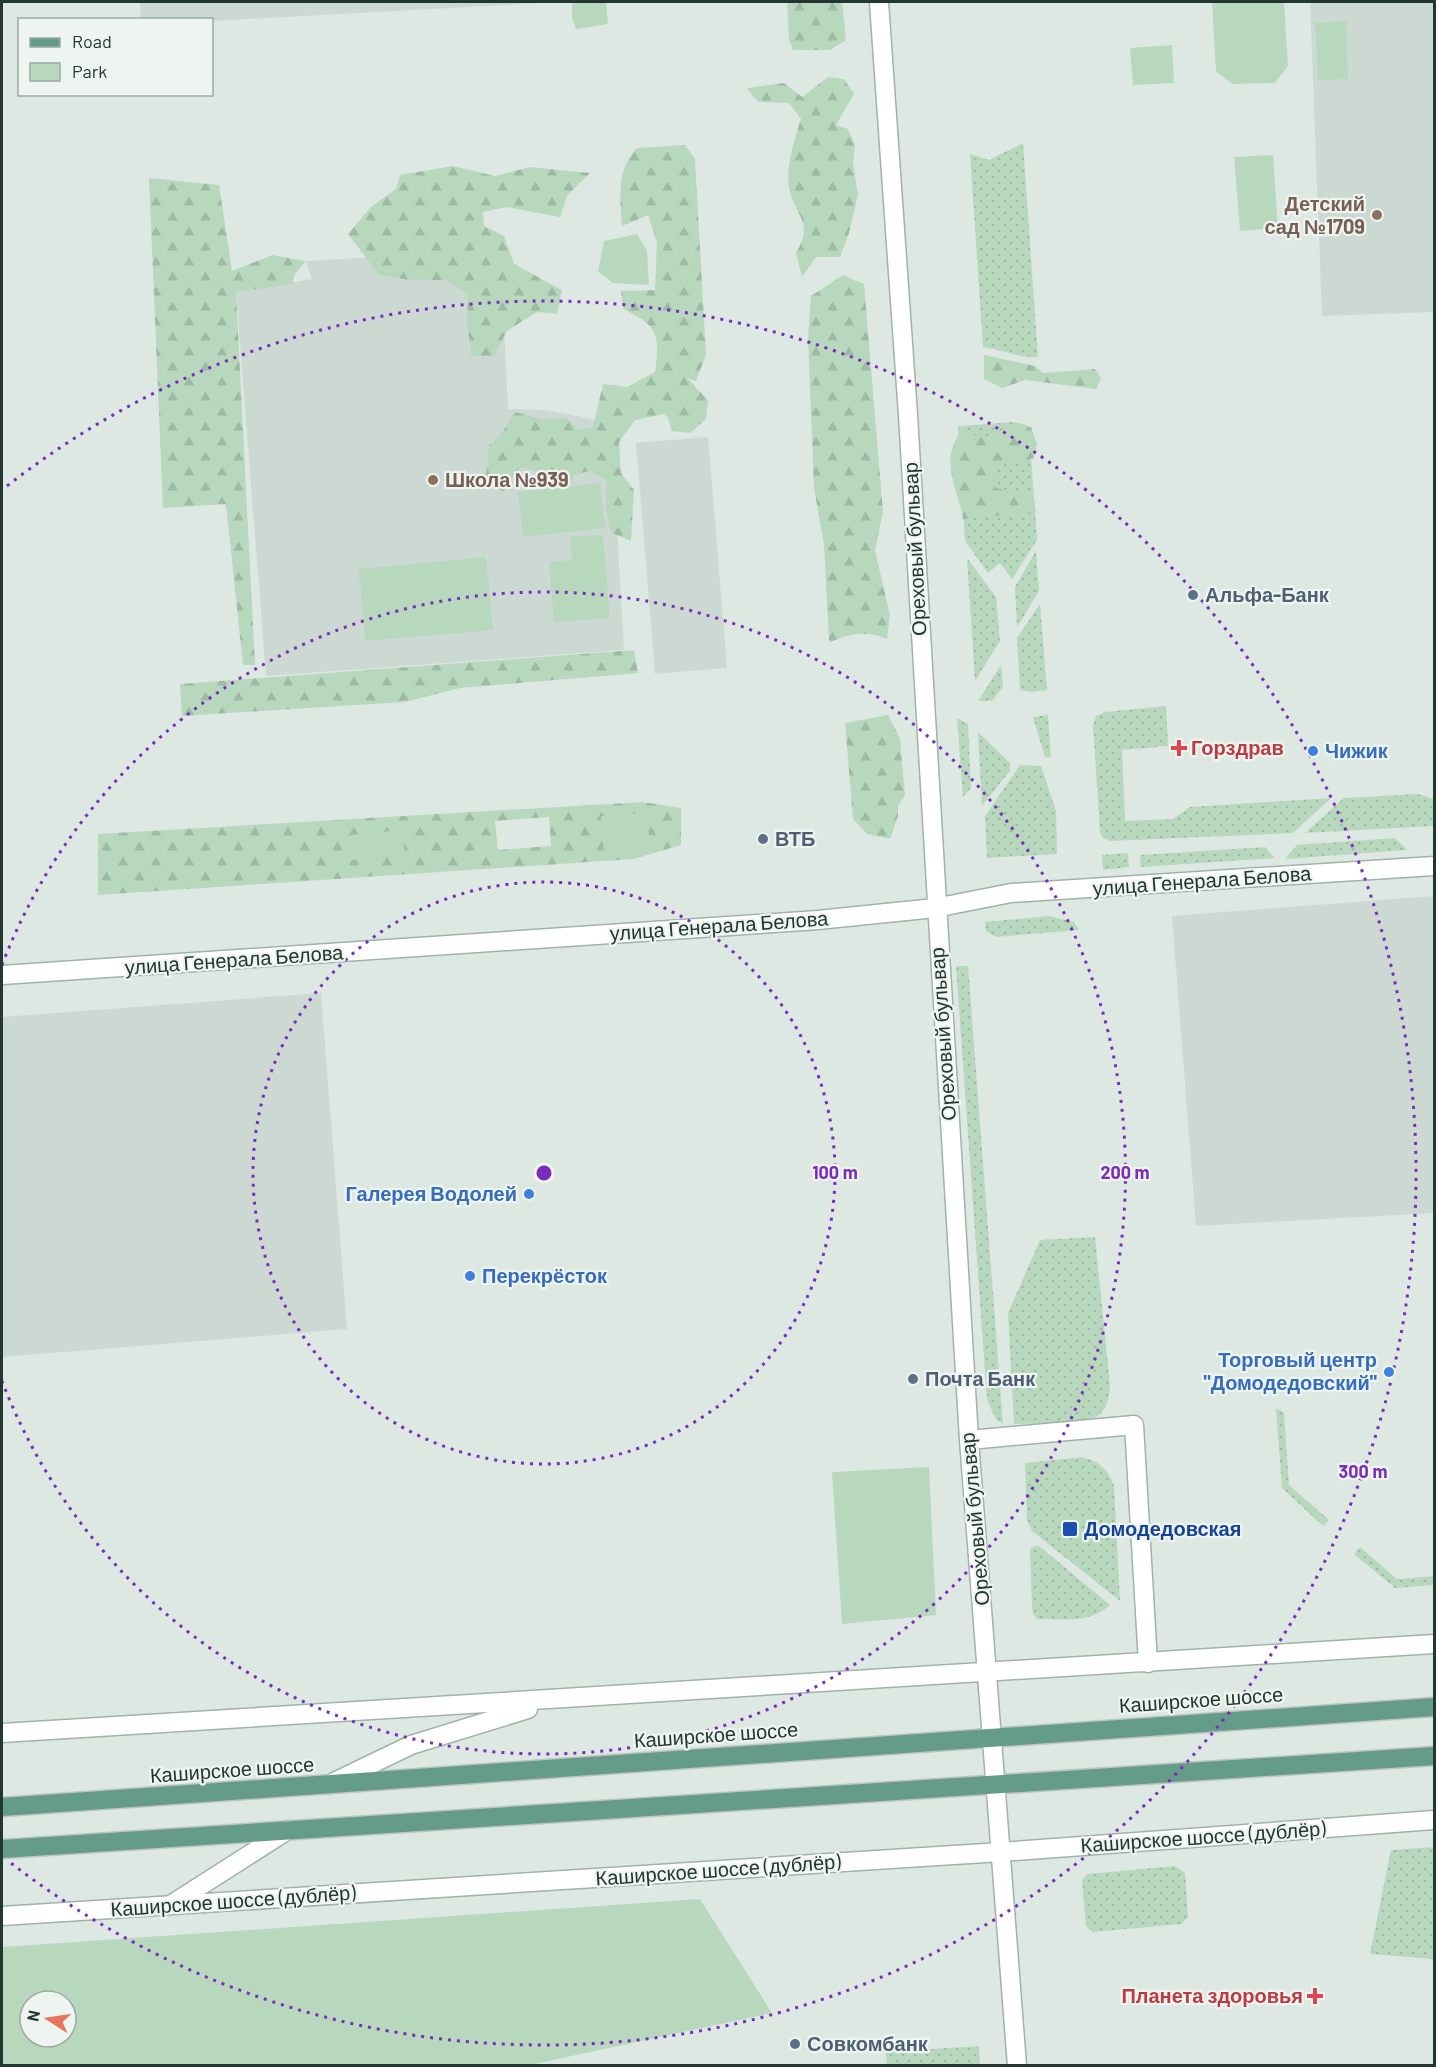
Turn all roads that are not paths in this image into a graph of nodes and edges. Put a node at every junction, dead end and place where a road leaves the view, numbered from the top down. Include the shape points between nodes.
1 (879, 2) edge
2 (1434, 866) edge
3 (935, 909) junction
4 (2, 975) edge
5 (969, 1440) junction
6 (1434, 1644) edge
7 (1148, 1663) junction
8 (988, 1674) junction
9 (558, 1700) junction
10 (1434, 1707) edge
11 (2, 1734) edge
12 (992, 1737) junction
13 (1434, 1756) edge
14 (996, 1784) junction
15 (325, 1786) junction
16 (6, 1805) edge
17 (1434, 1820) edge
18 (288, 1830) junction
19 (2, 1849) edge
20 (1001, 1852) junction
21 (171, 1905) junction
22 (2, 1916) edge
23 (1017, 2066) edge

1 - 3 main road, Ореховый бульвар via 908,415
2 - 3 main road, улица Генерала Белова via 1011,893
3 - 4 main road, улица Генерала Белова
3 - 5 main road, Ореховый бульвар
5 - 7 main road via 1134,1425
5 - 8 main road, Ореховый бульвар
6 - 7 main road
7 - 8 main road
8 - 9 main road
8 - 12 main road, Ореховый бульвар
9 - 11 main road
9 - 15 main road via 411,1745
10 - 12 main road, Каширское шоссе
12 - 14 main road, Ореховый бульвар
12 - 15 main road, Каширское шоссе
13 - 14 main road
14 - 18 main road
14 - 20 main road, Ореховый бульвар
15 - 16 main road, Каширское шоссе
17 - 20 main road, Каширское шоссе (дублёр)
18 - 19 main road
18 - 21 main road
20 - 21 main road, Каширское шоссе (дублёр)
20 - 23 main road, Ореховый бульвар
21 - 22 main road, Каширское шоссе (дублёр)

